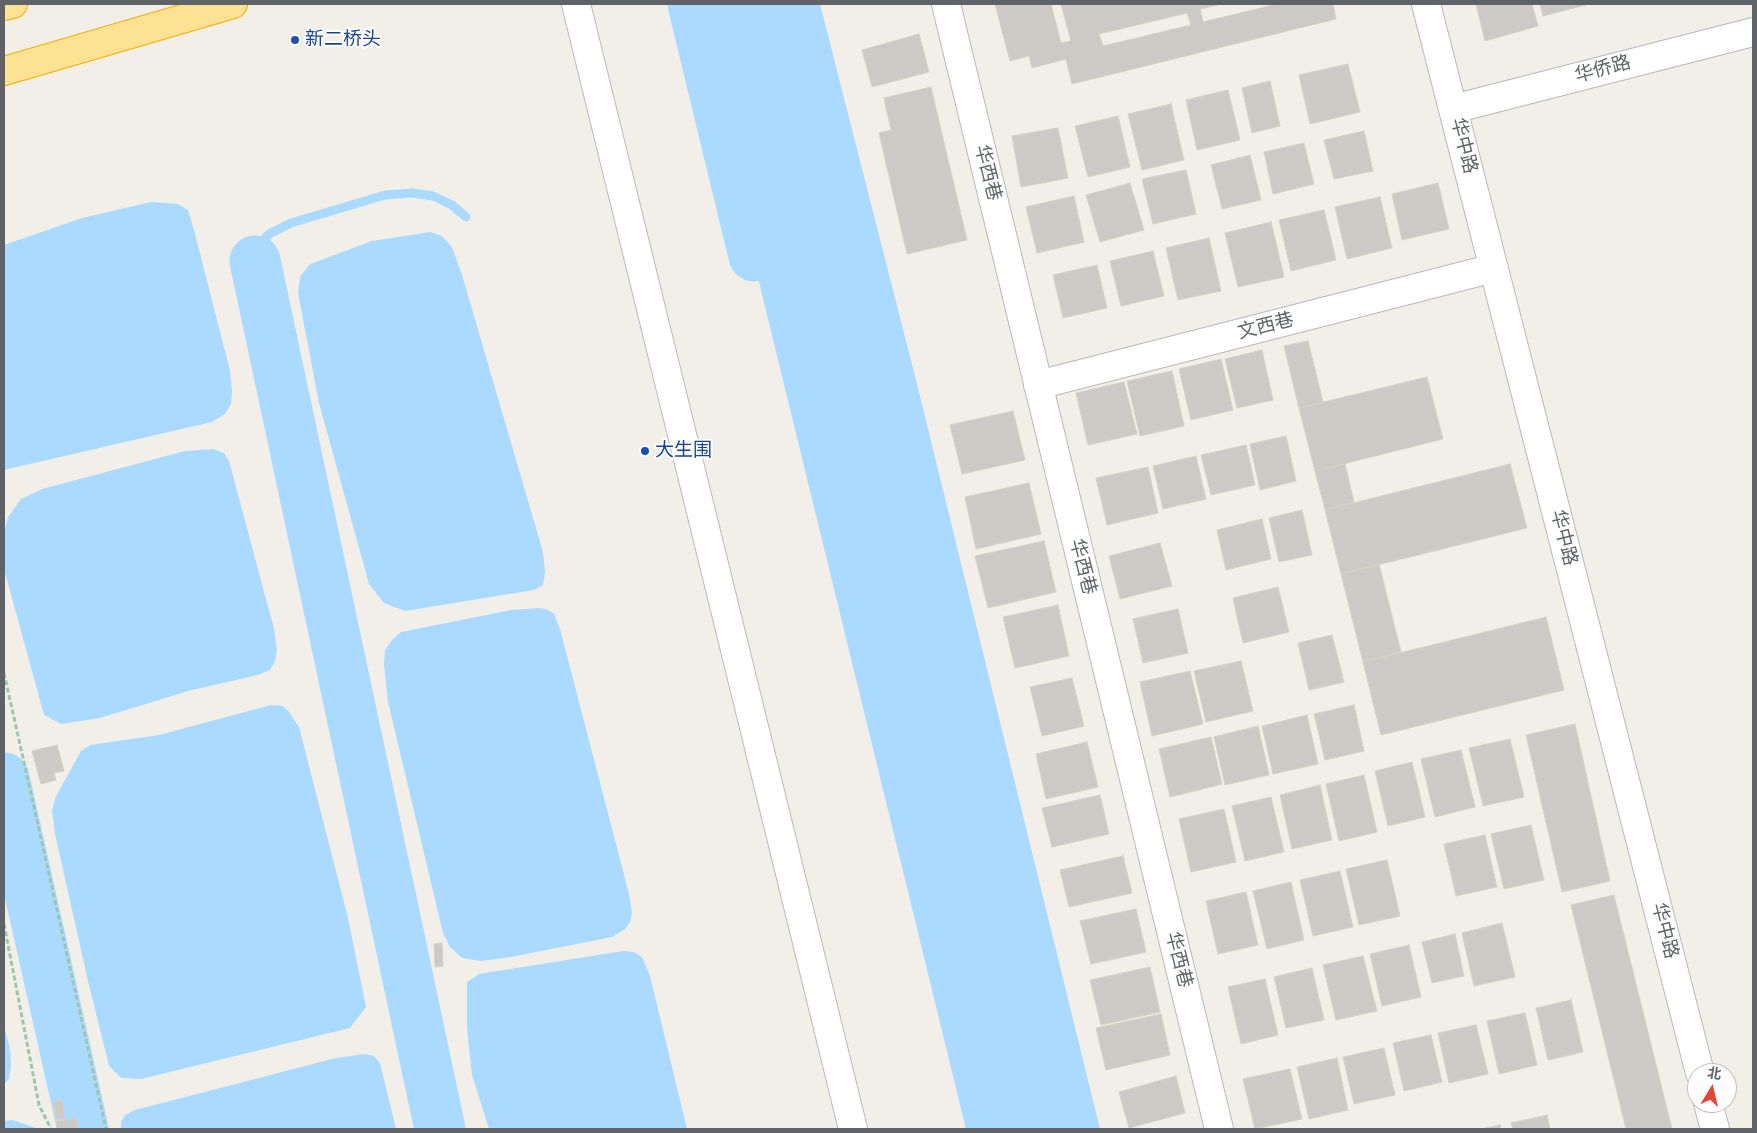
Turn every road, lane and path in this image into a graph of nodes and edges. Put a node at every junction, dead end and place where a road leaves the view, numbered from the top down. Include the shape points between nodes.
1 (13, 4) edge
2 (233, 4) edge
3 (576, 4) edge
4 (946, 4) edge
5 (1426, 4) edge
6 (4, 6) edge
7 (1753, 32) edge
8 (4, 71) edge
9 (1454, 109) junction
10 (1494, 268) junction
11 (1038, 386) junction
12 (4, 672) edge
13 (4, 924) edge
14 (1697, 1063) edge
15 (1711, 1113) edge
16 (51, 1129) edge
17 (106, 1129) edge
18 (854, 1129) edge
19 (1219, 1129) edge
20 (1715, 1129) edge

1 - 6 highway
2 - 8 highway
3 - 18 street
4 - 11 street, 华西巷
5 - 9 street, 华中路
7 - 9 street, 华侨路
9 - 10 street, 华中路
10 - 11 street, 文西巷
10 - 14 street, 华中路
11 - 19 street, 华西巷
12 - 17 path
13 - 16 path via 39,1104
15 - 20 street

